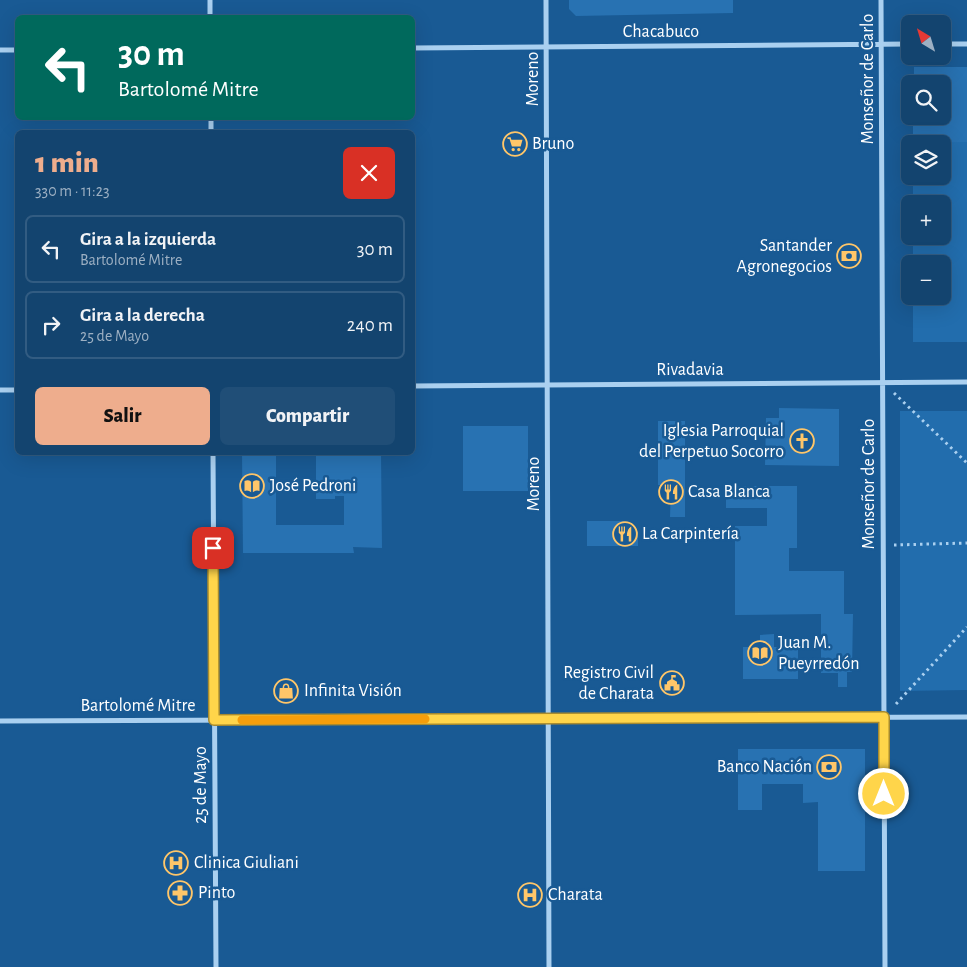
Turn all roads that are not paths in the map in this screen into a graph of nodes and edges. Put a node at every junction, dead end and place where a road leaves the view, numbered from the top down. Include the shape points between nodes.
1 (210, 0) edge
2 (546, 0) edge
3 (881, 0) edge
4 (210, 15) edge
5 (901, 44) edge
6 (951, 44) edge
7 (967, 44) edge
8 (881, 45) junction
9 (546, 47) junction
10 (415, 48) edge
11 (0, 50) edge
12 (15, 50) edge
13 (967, 382) edge
14 (882, 383) junction
15 (547, 385) junction
16 (415, 386) edge
17 (0, 390) edge
18 (15, 390) edge
19 (213, 455) edge
20 (884, 717) junction
21 (967, 717) edge
22 (548, 718) junction
23 (214, 720) junction
24 (0, 721) edge
25 (216, 967) edge
26 (549, 967) edge
27 (885, 967) edge

1 - 4 street
2 - 9 street, Moreno
3 - 8 street, Monseñor de Carlo
5 - 8 street, Chacabuco
6 - 7 street
8 - 9 street, Chacabuco
8 - 14 street, Monseñor de Carlo
9 - 10 street, Chacabuco
9 - 15 street, Moreno
11 - 12 street
13 - 14 street, Rivadavia
14 - 15 street, Rivadavia
14 - 20 street, Monseñor de Carlo
15 - 16 street, Rivadavia
15 - 22 street, Moreno
17 - 18 street
19 - 23 street, 25 de Mayo
20 - 21 street, Bartolomé Mitre
20 - 22 street, Bartolomé Mitre
20 - 27 street, Monseñor de Carlo
22 - 23 street, Bartolomé Mitre
22 - 26 street, Moreno
23 - 24 street, Bartolomé Mitre
23 - 25 street, 25 de Mayo

